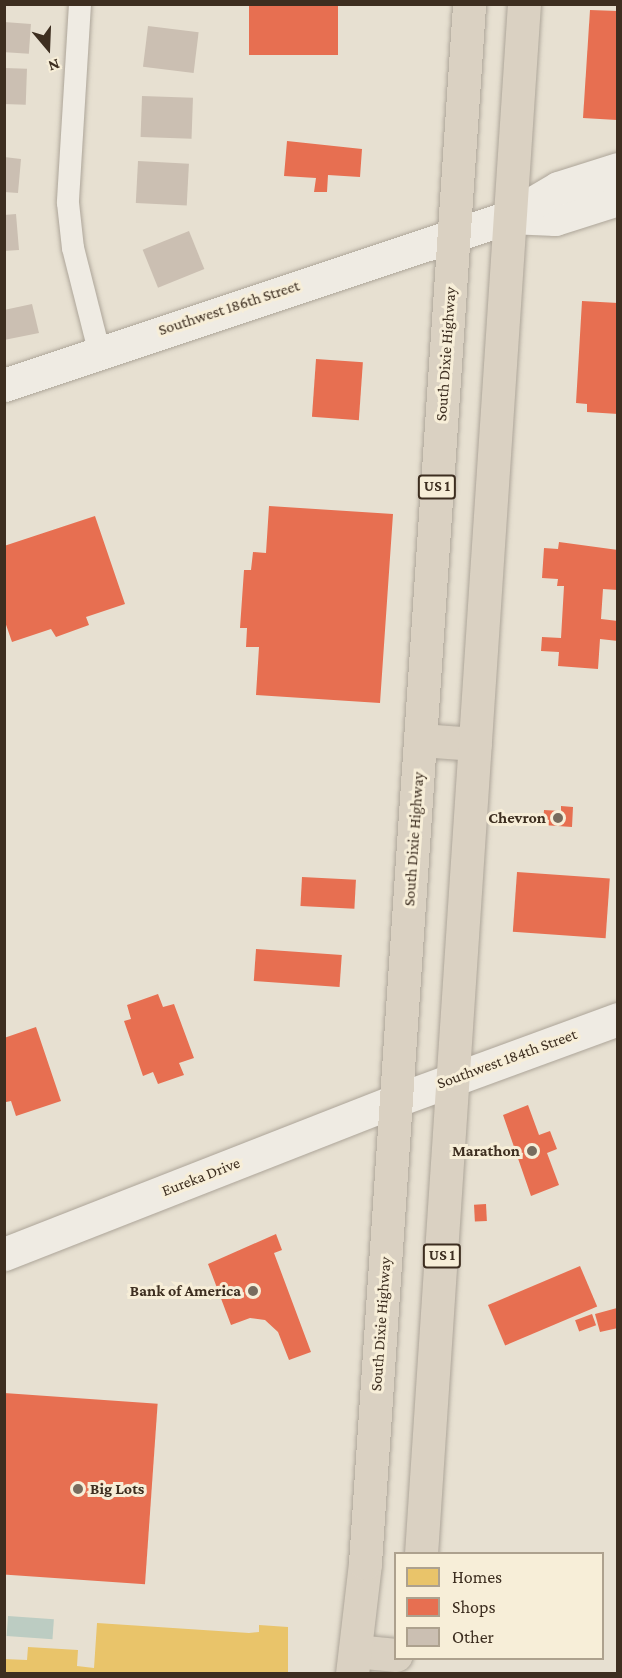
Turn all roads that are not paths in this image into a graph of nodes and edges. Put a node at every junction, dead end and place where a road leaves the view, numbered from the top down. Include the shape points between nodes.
1 (80, 4) edge
2 (469, 4) edge
3 (524, 4) edge
4 (618, 169) edge
5 (618, 199) edge
6 (509, 217) junction
7 (454, 234) junction
8 (99, 351) junction
9 (4, 385) edge
10 (421, 740) junction
11 (475, 744) junction
12 (618, 1019) edge
13 (454, 1078) junction
14 (397, 1100) junction
15 (4, 1254) edge
16 (421, 1552) edge
17 (394, 1655) edge
18 (354, 1662) edge

1 - 8 street via 68,203 73,248
2 - 7 highway, South Dixie Highway / US 1
3 - 6 highway, US 1
4 - 6 main road via 558,188
5 - 6 main road via 555,219
6 - 7 main road, Southwest 186th Street
6 - 11 highway, US 1
7 - 8 main road, Southwest 186th Street
7 - 10 highway, South Dixie Highway / US 1
8 - 9 main road, Southwest 186th Street
10 - 11 highway
10 - 14 highway, South Dixie Highway / US 1
11 - 13 highway, US 1
12 - 13 main road, Southwest 184th Street
13 - 14 main road, Southwest 184th Street
13 - 16 highway, US 1
14 - 15 main road, Eureka Drive
14 - 18 highway, South Dixie Highway / US 1
17 - 18 highway

